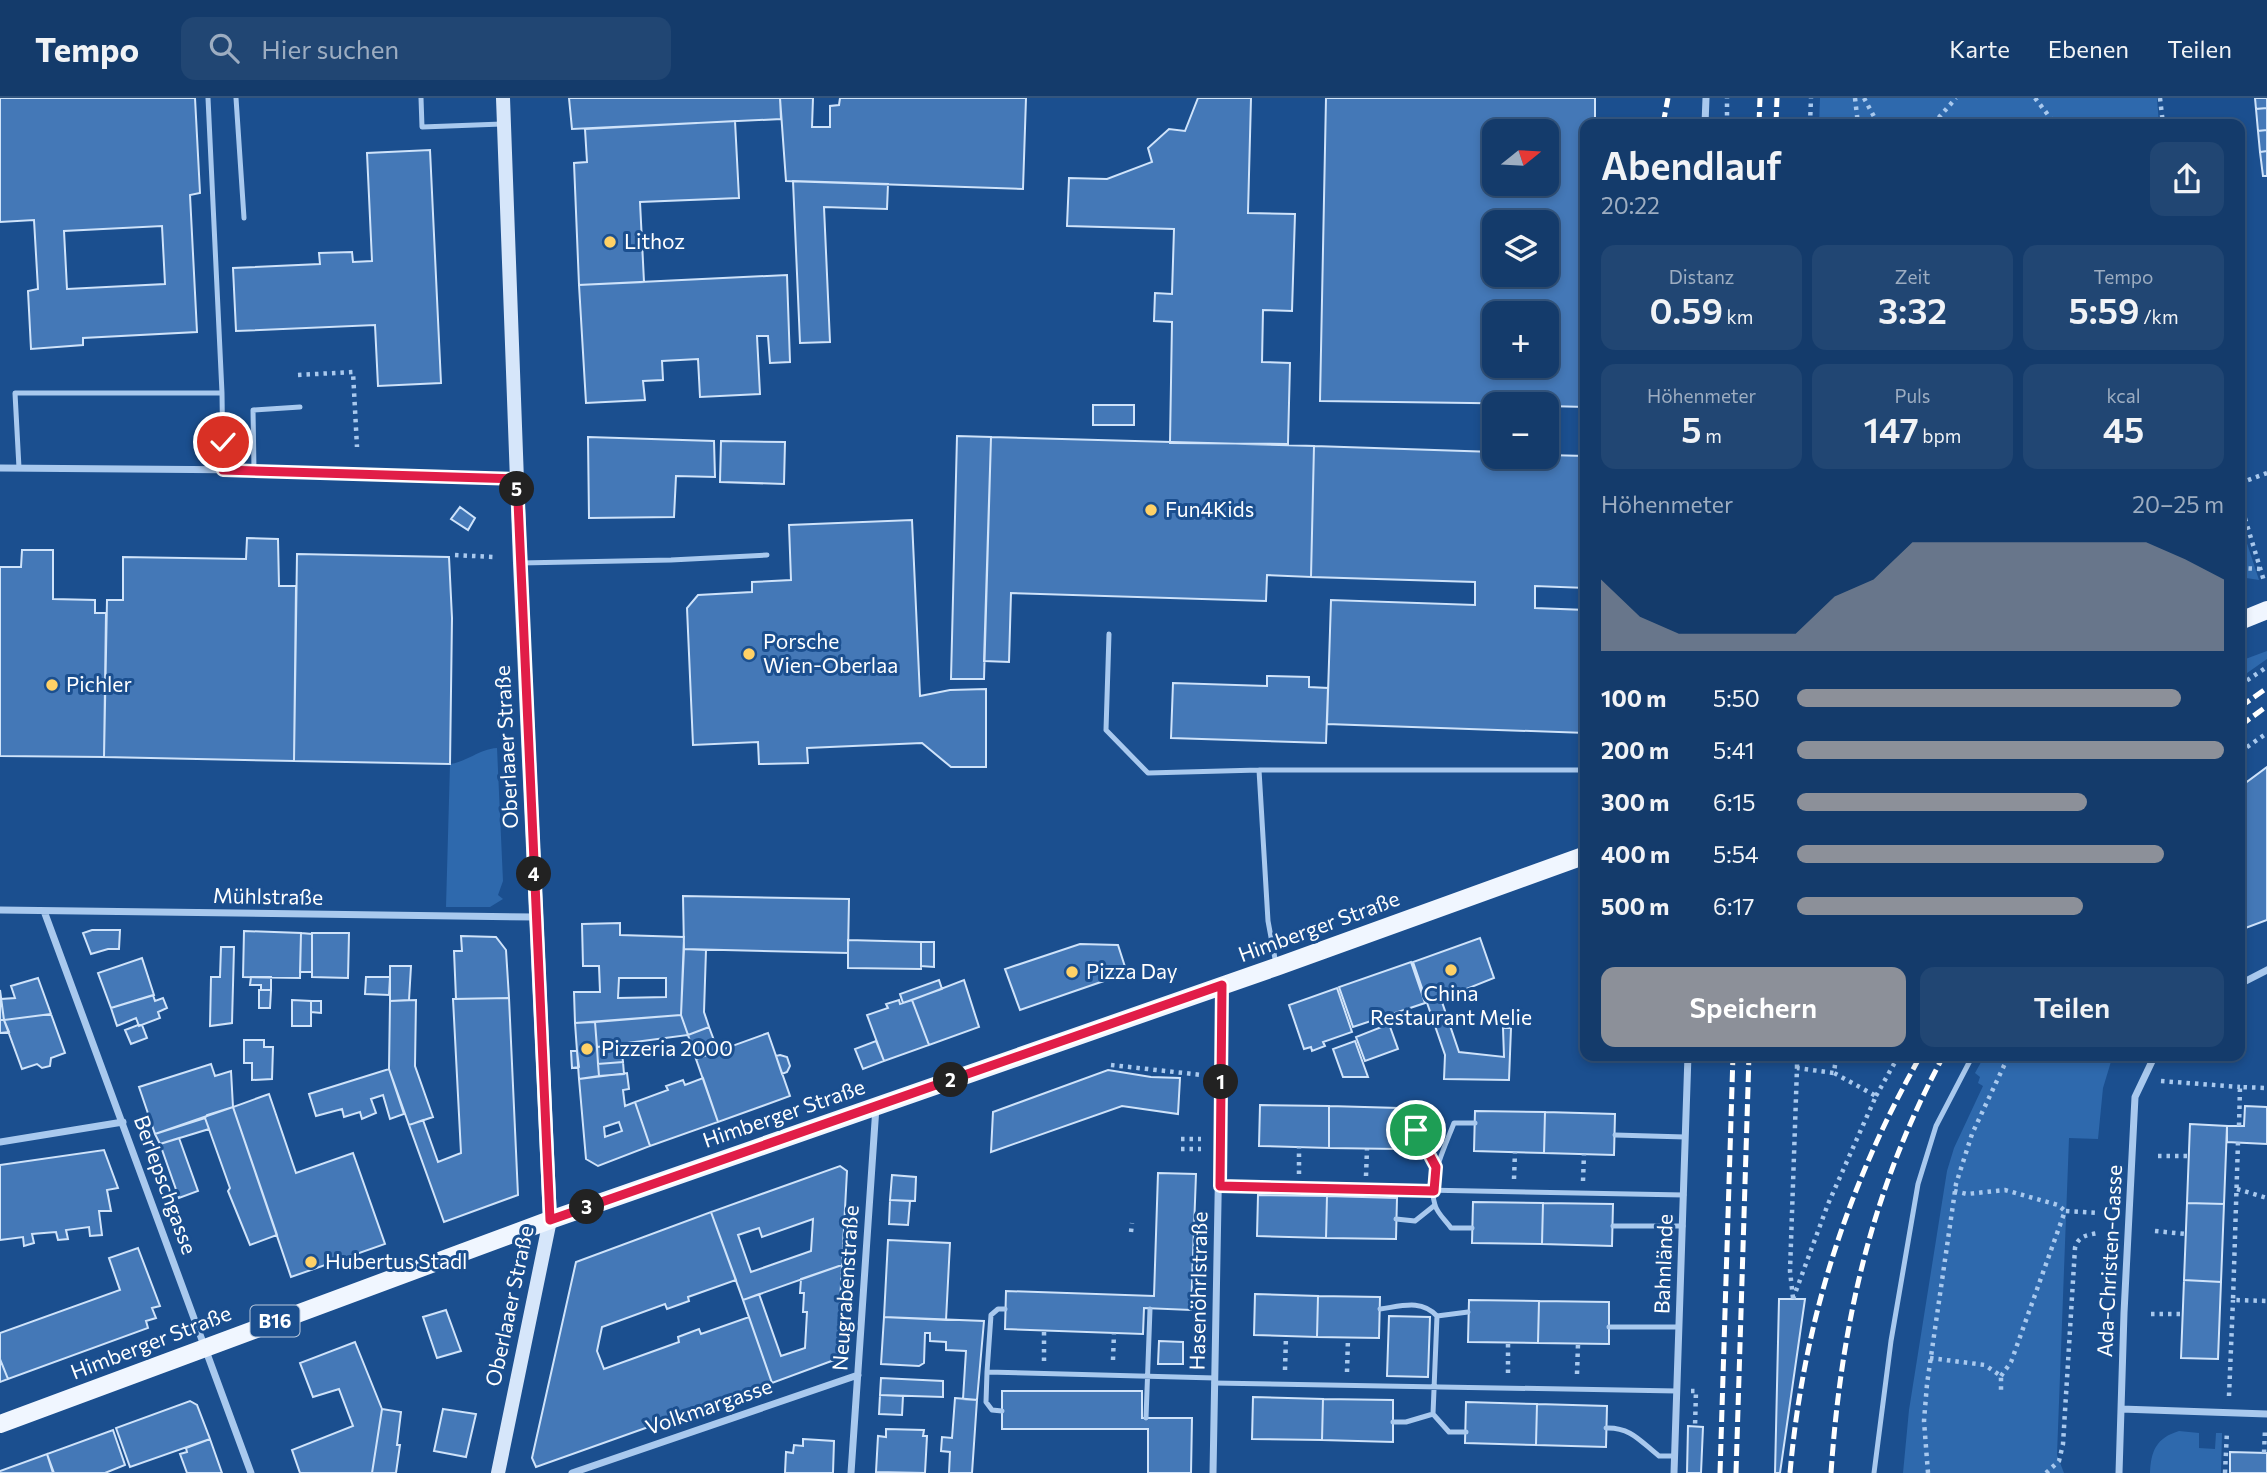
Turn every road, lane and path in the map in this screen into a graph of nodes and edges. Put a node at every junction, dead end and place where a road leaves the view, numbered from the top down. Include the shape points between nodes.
1 (208, 98) edge
2 (236, 98) edge
3 (421, 98) edge
4 (503, 98) edge
5 (1706, 98) edge
6 (1727, 98) edge
7 (1811, 98) edge
8 (1855, 98) edge
9 (1864, 98) edge
10 (1956, 98) edge
11 (2035, 98) edge
12 (2160, 98) edge
13 (1705, 119) edge
14 (1727, 119) edge
15 (1810, 119) edge
16 (1857, 119) edge
17 (1875, 119) edge
18 (1937, 119) edge
19 (2051, 119) edge
20 (2162, 119) edge
21 (503, 124) junction
22 (244, 218) dead end
23 (298, 375) dead end
24 (222, 393) junction
25 (300, 407) dead end
26 (357, 447) dead end
27 (0, 468) edge
28 (19, 468) junction
29 (223, 470) junction
30 (254, 470) junction
31 (2267, 473) edge
32 (517, 479) junction
33 (2245, 481) edge
34 (2245, 518) edge
35 (455, 555) dead end
36 (767, 555) dead end
37 (493, 557) dead end
38 (520, 563) junction
39 (2245, 568) edge
40 (2261, 569) junction
41 (2264, 581) dead end
42 (2267, 610) edge
43 (2245, 619) edge
44 (1109, 634) dead end
45 (2267, 667) edge
46 (2245, 682) edge
47 (2267, 733) edge
48 (2245, 748) edge
49 (1259, 770) junction
50 (1580, 770) edge
51 (1580, 857) edge
52 (0, 910) edge
53 (44, 911) junction
54 (536, 917) junction
55 (1276, 967) junction
56 (2267, 970) edge
57 (2245, 981) edge
58 (1222, 985) junction
59 (1688, 1061) edge
60 (1797, 1061) edge
61 (1836, 1061) edge
62 (1896, 1061) edge
63 (1970, 1061) edge
64 (2006, 1061) edge
65 (2152, 1061) edge
66 (1111, 1065) dead end
67 (1797, 1068) junction
68 (1835, 1073) junction
69 (1202, 1075) dead end
70 (2143, 1080) junction
71 (2240, 1087) junction
72 (2267, 1088) edge
73 (1876, 1096) junction
74 (876, 1106) junction
75 (123, 1122) junction
76 (1475, 1123) dead end
77 (2239, 1126) dead end
78 (1398, 1129) dead end
79 (1615, 1135) dead end
80 (1685, 1137) junction
81 (1181, 1139) dead end
82 (1201, 1139) dead end
83 (0, 1142) edge
84 (2238, 1142) dead end
85 (1181, 1149) dead end
86 (1201, 1149) dead end
87 (2158, 1156) dead end
88 (2189, 1156) dead end
89 (1436, 1167) junction
90 (1220, 1186) junction
91 (2237, 1189) junction
92 (1434, 1191) junction
93 (1954, 1191) junction
94 (1684, 1195) junction
95 (2267, 1198) edge
96 (1434, 1205) junction
97 (2065, 1211) junction
98 (2099, 1213) dead end
99 (1396, 1219) dead end
100 (550, 1220) junction
101 (1132, 1223) dead end
102 (1612, 1226) dead end
103 (1682, 1226) junction
104 (1472, 1228) dead end
105 (2155, 1231) dead end
106 (1131, 1232) dead end
107 (2098, 1233) dead end
108 (2186, 1234) dead end
109 (2233, 1300) junction
110 (2267, 1301) edge
111 (1150, 1309) dead end
112 (1380, 1309) dead end
113 (1006, 1310) dead end
114 (1468, 1312) dead end
115 (2151, 1314) dead end
116 (2183, 1314) dead end
117 (1437, 1316) junction
118 (1609, 1327) dead end
119 (1679, 1328) junction
120 (1286, 1336) dead end
121 (1348, 1338) dead end
122 (206, 1347) junction
123 (1930, 1358) junction
124 (987, 1372) junction
125 (858, 1375) junction
126 (2001, 1376) junction
127 (1147, 1377) junction
128 (1215, 1381) junction
129 (1285, 1384) junction
130 (1346, 1385) junction
131 (1434, 1387) junction
132 (2001, 1390) dead end
133 (1677, 1391) junction
134 (2229, 1396) dead end
135 (2121, 1409) junction
136 (1002, 1411) dead end
137 (1433, 1414) junction
138 (2266, 1414) edge
139 (1146, 1418) dead end
140 (1393, 1422) dead end
141 (0, 1424) edge
142 (1606, 1428) dead end
143 (2227, 1431) dead end
144 (1466, 1433) dead end
145 (2264, 1453) dead end
146 (1675, 1457) junction
147 (251, 1473) edge
148 (498, 1473) edge
149 (572, 1473) edge
150 (851, 1473) edge
151 (1213, 1473) edge
152 (1674, 1473) edge
153 (1874, 1473) edge
154 (1928, 1473) edge
155 (2046, 1473) edge
156 (2119, 1473) edge
157 (2225, 1473) edge

1 - 24 lane
2 - 22 lane
3 - 21 lane via 422,127
4 - 21 main road, Oberlaaer Straße
5 - 13 street
6 - 14 path
7 - 15 path
8 - 16 path
9 - 17 path
10 - 18 path
11 - 19 path
12 - 20 path
21 - 32 main road, Oberlaaer Straße
23 - 26 path via 354,372
24 - 28 lane via 15,393
24 - 29 lane
25 - 30 lane via 253,410
27 - 28 street
28 - 29 street
29 - 30 street
30 - 32 street
31 - 33 path
32 - 38 main road, Oberlaaer Straße
34 - 40 path
35 - 37 path
36 - 38 lane
38 - 54 main road, Oberlaaer Straße
39 - 40 path
40 - 41 path
42 - 43 main road
44 - 49 lane via 1105,730 1148,773
45 - 46 path
47 - 48 path
49 - 50 lane
49 - 55 lane via 1268,921
51 - 55 main road, Himberger Straße / B16
52 - 53 street, Mühlstraße
53 - 54 street, Mühlstraße
53 - 75 street, Berlepschgasse
54 - 100 main road, Oberlaaer Straße
55 - 58 main road, Himberger Straße / B16
56 - 57 street
58 - 74 main road, Himberger Straße / B16
58 - 90 street, Hasenöhrlstraße
59 - 80 street, Bahnlände
60 - 67 path
61 - 68 path
62 - 73 path
63 - 153 lane via 1936,1126 1918,1184
64 - 93 path via 1972,1134
65 - 70 street, Ada-Christen-Gasse
66 - 69 path
67 - 68 path
67 - 73 path via 1793,1299 1837,1180
68 - 73 path
70 - 71 path
70 - 135 street, Ada-Christen-Gasse via 2135,1097
71 - 72 path
71 - 77 path
74 - 100 main road, Himberger Straße / B16
74 - 125 street, Neugrabenstraße
75 - 83 street
75 - 122 street, Berlepschgasse
76 - 89 lane via 1454,1123
78 - 89 lane via 1416,1130
79 - 80 lane
80 - 94 street, Bahnlände
81 - 82 path
84 - 91 path
85 - 86 path
87 - 88 path
89 - 92 lane
90 - 92 lane
90 - 128 street, Hasenöhrlstraße
91 - 95 path
91 - 109 path
92 - 94 lane
92 - 96 lane
93 - 97 path via 2005,1190
93 - 123 path
94 - 103 street, Bahnlände
96 - 99 lane via 1415,1220
96 - 104 lane via 1451,1228
97 - 98 path
97 - 126 path via 2011,1362
100 - 122 main road, Himberger Straße / B16
100 - 148 main road, Oberlaaer Straße
101 - 106 path
102 - 103 lane
103 - 119 street, Bahnlände
105 - 108 path
107 - 155 path via 2082,1237 2075,1248 2063,1444 2059,1461
109 - 110 path
109 - 134 path
111 - 127 lane
112 - 117 lane via 1417,1304
113 - 124 lane via 991,1315
114 - 117 lane
115 - 116 path
117 - 131 lane
118 - 119 lane
119 - 133 street, Bahnlände
120 - 129 path
121 - 130 path
122 - 141 main road, Himberger Straße / B16
122 - 147 street, Berlepschgasse
123 - 126 path via 1985,1365
123 - 154 path via 1924,1421
124 - 127 lane
124 - 136 lane via 986,1402 992,1410
125 - 149 street, Volkmargasse
125 - 150 street, Neugrabenstraße
126 - 132 path
127 - 128 lane
127 - 139 lane
128 - 129 lane
128 - 151 street, Hasenöhrlstraße
129 - 130 lane
130 - 131 lane
131 - 133 lane
131 - 137 lane
133 - 146 street, Bahnlände
135 - 138 street
135 - 156 street, Ada-Christen-Gasse
137 - 140 lane
137 - 144 lane via 1448,1432
138 - 145 path
142 - 146 lane via 1620,1428 1659,1457
143 - 157 path
146 - 152 street, Bahnlände

